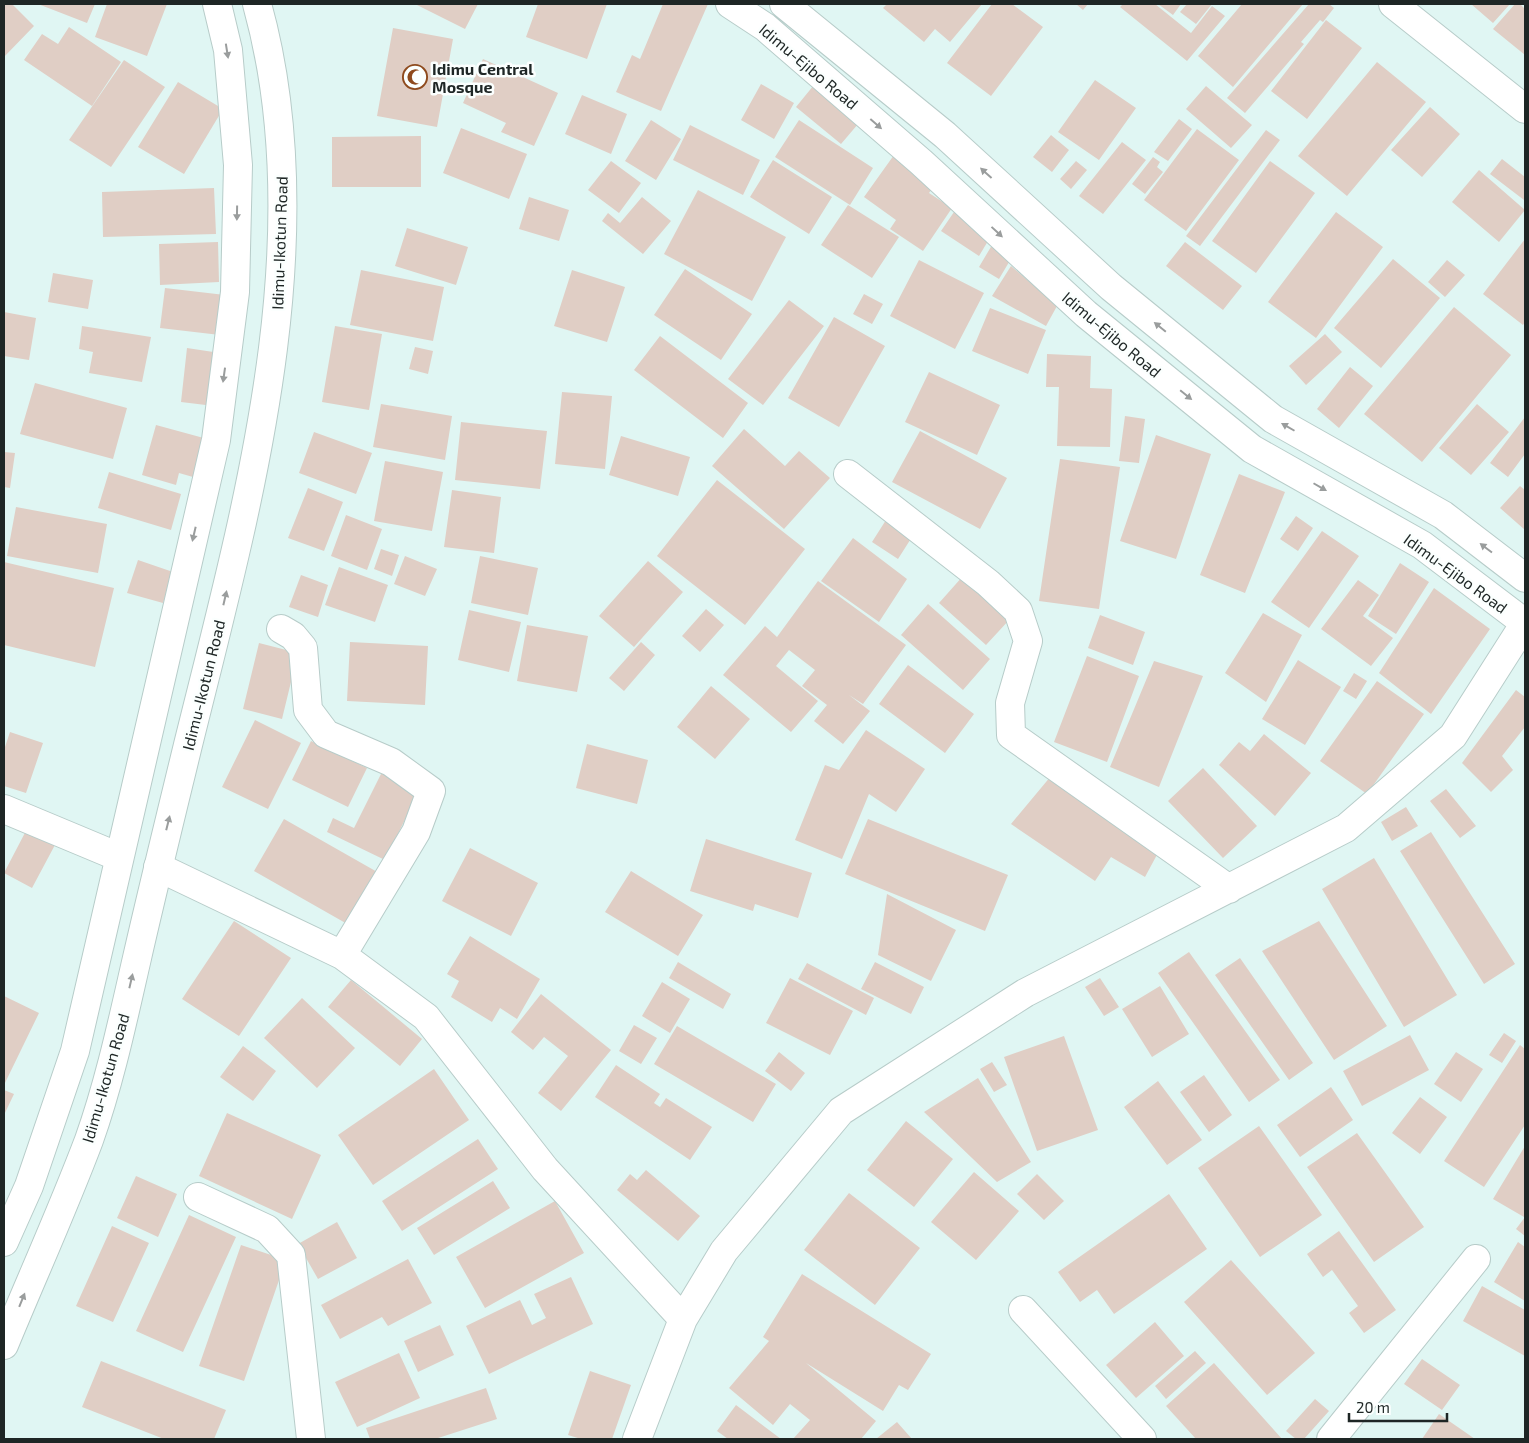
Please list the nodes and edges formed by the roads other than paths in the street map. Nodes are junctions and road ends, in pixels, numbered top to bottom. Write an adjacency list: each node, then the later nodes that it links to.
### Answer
1 (217, 4): 12 (main road, one-way to 12)
2 (257, 4): 13 (main road, Idimu-Ikotun Road, one-way to 2)
3 (730, 4): 9 (main road, Idimu-Ejibo Road, one-way to 9)
4 (784, 4): 8 (main road, Idimu-Ejibo Road, one-way to 4)
5 (1393, 4): 6 (main road)
6 (1525, 109)
7 (848, 474): 14 (main road)
8 (1525, 578)
9 (1525, 623): 14 (main road)
10 (281, 629): 15 (main road)
11 (4, 809): 12 (main road)
12 (119, 857): 17 (main road)
13 (158, 867): 15 (main road); 21 (main road, Idimu-Ikotun Road, one-way to 13)
14 (1228, 890): 20 (main road)
15 (342, 955): 20 (main road)
16 (198, 1196): 22 (main road)
17 (4, 1242)
18 (1476, 1259): 25 (main road)
19 (1023, 1310): 24 (main road)
20 (682, 1319): 23 (main road)
21 (4, 1345)
22 (310, 1439)
23 (637, 1439)
24 (1142, 1439)
25 (1331, 1439)

